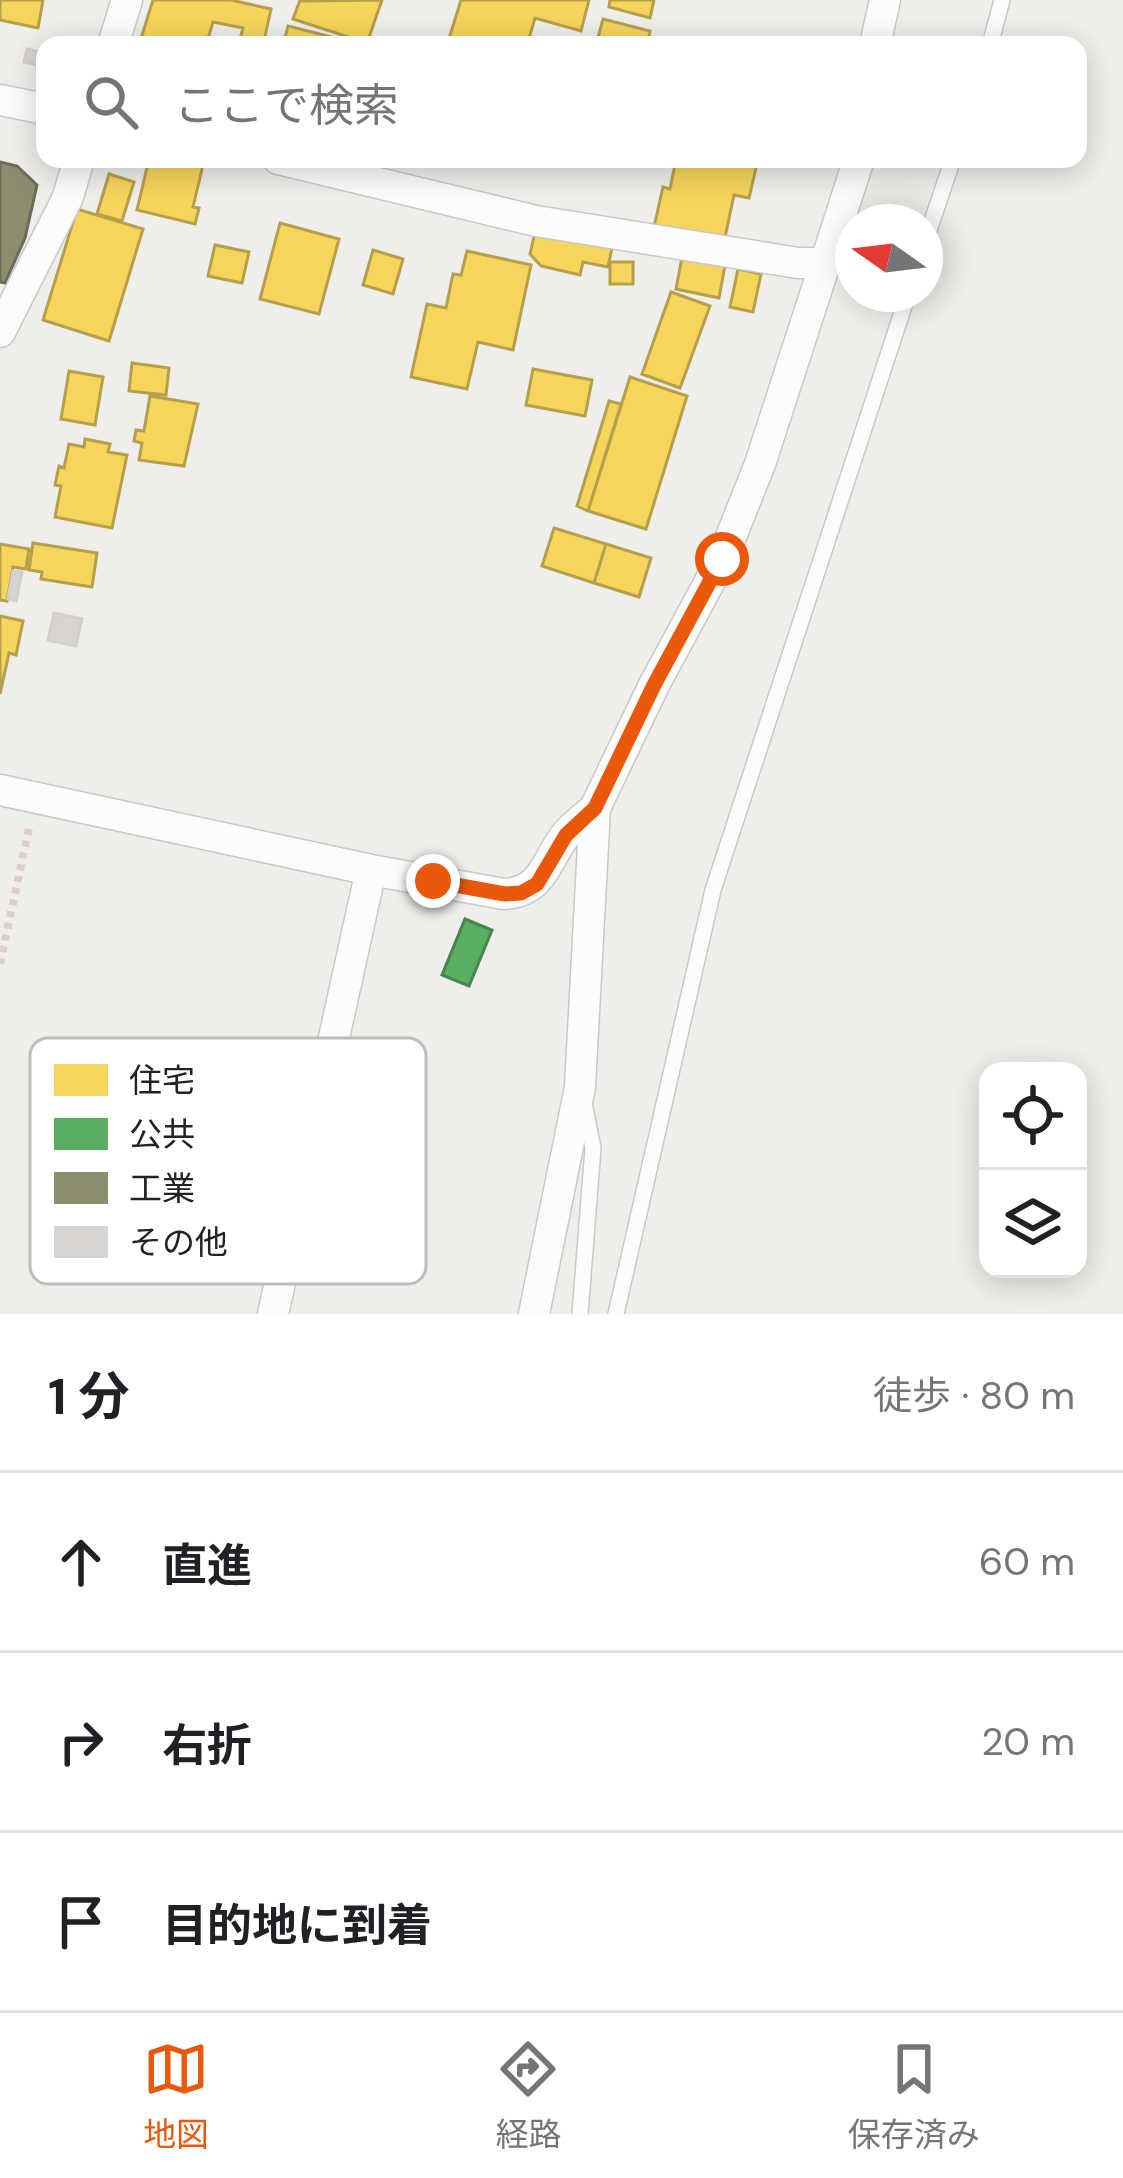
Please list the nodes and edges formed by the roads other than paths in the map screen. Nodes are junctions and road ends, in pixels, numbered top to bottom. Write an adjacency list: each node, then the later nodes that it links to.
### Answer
1 (127, 0): 4 (street)
2 (885, 0): 5 (street)
3 (1002, 0): 6 (lane)
4 (116, 36)
5 (877, 36)
6 (992, 36)
7 (0, 100): 8 (street)
8 (36, 107)
9 (76, 168): 16 (street)
10 (315, 168): 14 (street)
11 (856, 168): 14 (street)
12 (949, 168): 13 (lane)
13 (937, 204)
14 (824, 263): 18 (street)
15 (902, 312): 26 (lane)
16 (0, 332)
17 (0, 790): 19 (street)
18 (595, 808): 19 (street); 21 (street)
19 (370, 870): 20 (street)
20 (333, 1038)
21 (580, 1087): 24 (street); 25 (lane)
22 (280, 1284): 23 (street)
23 (273, 1314)
24 (534, 1314)
25 (580, 1314)
26 (616, 1314)

